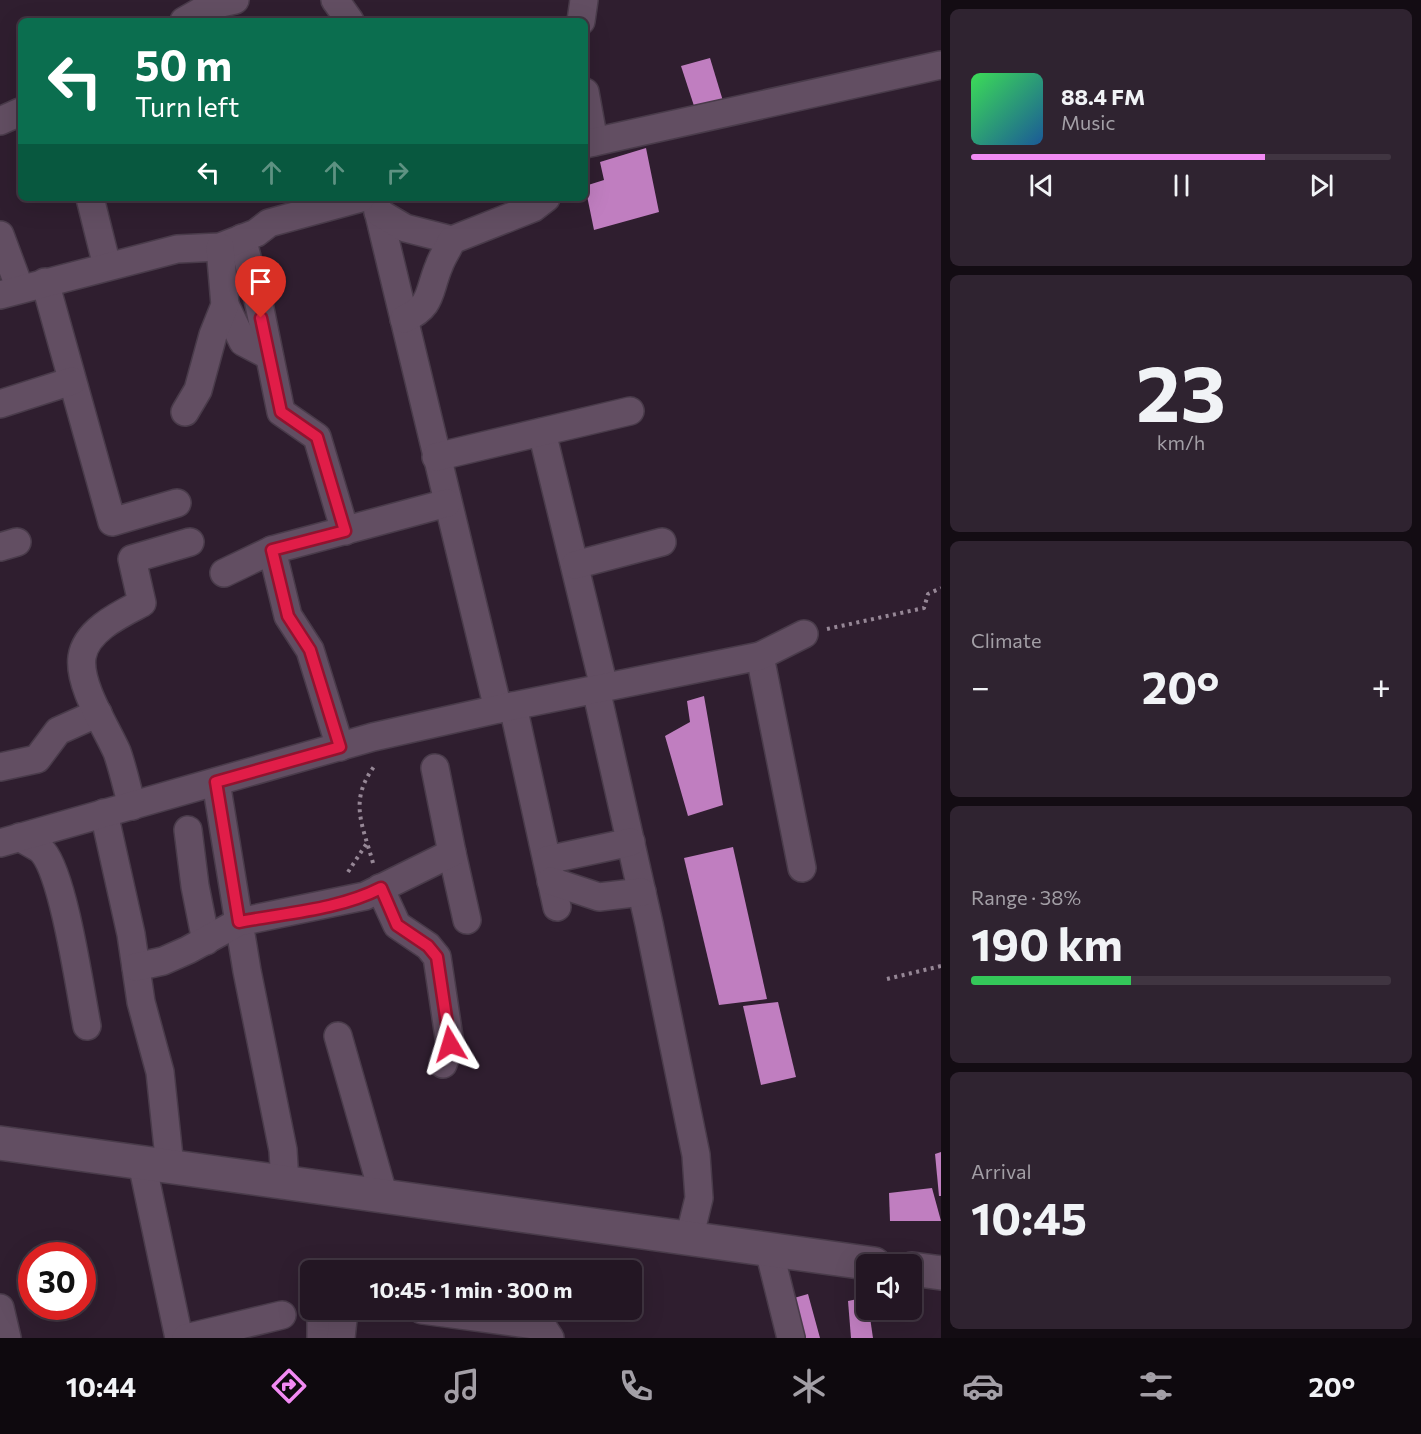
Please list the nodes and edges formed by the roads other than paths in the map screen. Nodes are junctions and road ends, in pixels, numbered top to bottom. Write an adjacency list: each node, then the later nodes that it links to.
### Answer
1 (335, 0): 5 (street)
2 (584, 0): 6 (street)
3 (229, 1): 4 (street)
4 (189, 18)
5 (348, 18)
6 (581, 18)
7 (941, 65): 9 (street)
8 (588, 123): 9 (street)
9 (590, 143)
10 (91, 201): 16 (street)
11 (542, 201): 14 (street)
12 (371, 203): 14 (street); 15 (street); 19 (street)
13 (0, 235): 17 (street)
14 (452, 240): 19 (street)
15 (231, 242): 16 (street); 18 (street); 20 (street)
16 (107, 266): 17 (street)
17 (21, 288): 21 (street)
18 (225, 305): 20 (street); 24 (street)
19 (404, 319): 26 (street)
20 (268, 355): 29 (street)
21 (72, 381): 22 (street); 27 (street)
22 (0, 404)
23 (630, 411): 25 (street)
24 (185, 412)
25 (542, 432): 26 (street); 33 (street)
26 (436, 457): 28 (street)
27 (177, 503)
28 (447, 503): 29 (street); 38 (street)
29 (345, 531): 32 (street)
30 (190, 542): 39 (street)
31 (662, 542): 33 (street)
32 (272, 550): 34 (street); 34 (street)
33 (575, 565): 37 (street)
34 (280, 586): 40 (street)
35 (804, 634): 36 (street)
36 (760, 656): 37 (street); 50 (street)
37 (600, 688): 38 (street); 48 (street)
38 (506, 707): 40 (street); 51 (street)
39 (98, 713): 41 (street); 44 (street)
40 (340, 747): 43 (street)
41 (0, 767)
42 (435, 768): 49 (street)
43 (216, 782): 44 (street); 55 (street)
44 (132, 806): 45 (street)
45 (104, 813): 47 (street); 57 (street)
46 (188, 830): 56 (street)
47 (10, 840): 58 (street)
48 (631, 842): 51 (street); 53 (street)
49 (453, 853): 52 (street); 54 (street)
50 (802, 868)
51 (552, 883): 53 (street)
52 (381, 888): 55 (street); 60 (street)
53 (642, 892): 65 (street)
54 (467, 920)
55 (239, 922): 56 (street); 63 (street)
56 (206, 940): 57 (street)
57 (136, 967): 62 (street)
58 (87, 1026)
59 (338, 1036): 64 (street)
60 (443, 1064)
61 (0, 1143): 62 (street)
62 (156, 1165): 63 (street); 76 (street)
63 (285, 1183): 64 (street)
64 (384, 1197): 65 (street)
65 (689, 1239): 66 (street)
66 (769, 1250): 67 (street); 81 (street)
67 (856, 1262)
68 (922, 1270): 69 (street)
69 (941, 1273)
70 (0, 1308): 75 (street)
71 (282, 1315): 77 (street)
72 (321, 1320): 78 (street)
73 (342, 1320): 79 (street)
74 (497, 1320): 80 (street)
75 (8, 1338)
76 (179, 1338)
77 (186, 1338)
78 (321, 1338)
79 (341, 1338)
80 (550, 1338)
81 (791, 1338)

